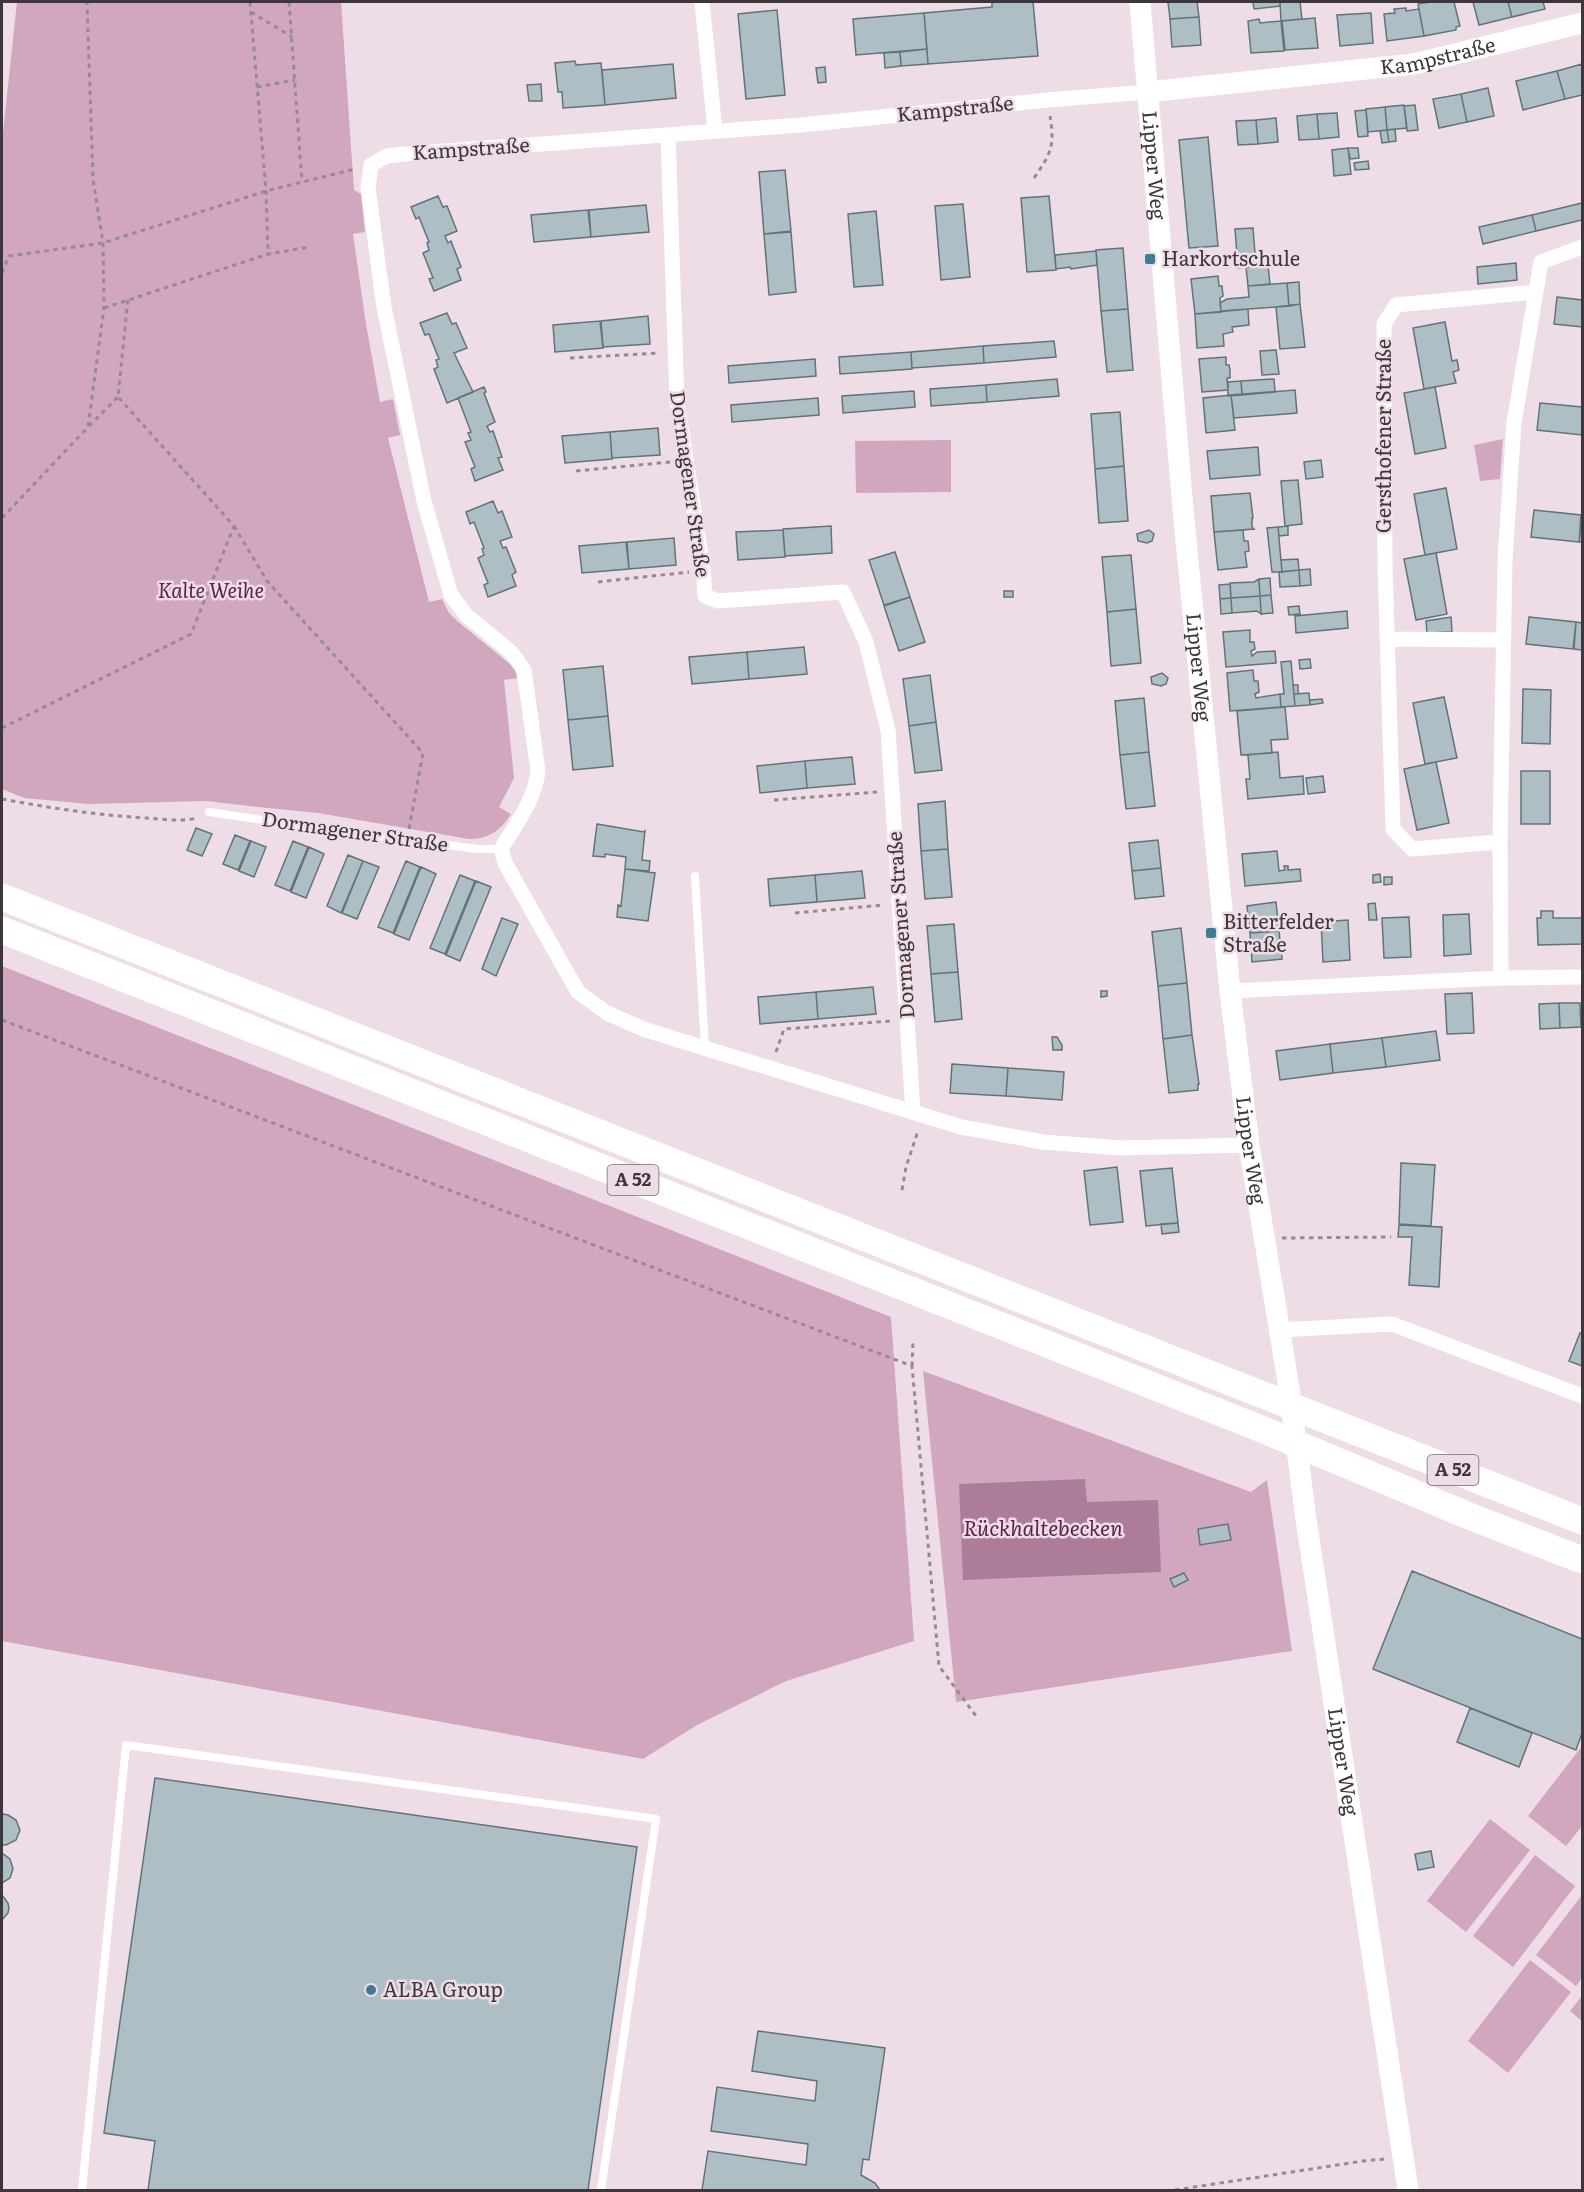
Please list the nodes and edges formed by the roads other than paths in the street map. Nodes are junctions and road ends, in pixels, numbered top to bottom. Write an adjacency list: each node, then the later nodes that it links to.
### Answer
1 (702, 2): 5 (street)
2 (1140, 2): 4 (street, Lipper Weg)
3 (1582, 23): 4 (street, Kampstraße)
4 (1148, 92): 5 (street, Kampstraße); 19 (street, Lipper Weg)
5 (715, 130): 6 (street, Kampstraße)
6 (668, 135): 13 (street, Kampstraße); 21 (street, Dormagener Straße)
7 (1582, 247): 8 (street)
8 (1536, 292): 9 (street, Gersthofener Straße); 10 (street)
9 (1388, 639): 10 (street); 12 (street, Gersthofener Straße)
10 (1504, 640): 12 (street)
11 (209, 812): 13 (lane, Dormagener Straße)
12 (1500, 842): 18 (street)
13 (501, 849): 20 (street)
14 (695, 876): 20 (lane)
15 (2, 897): 25 (highway, A 52)
16 (2, 930): 26 (highway, A 52)
17 (1582, 977): 18 (street)
18 (1502, 978): 19 (street)
19 (1230, 991): 22 (street, Lipper Weg)
20 (705, 1048): 21 (street)
21 (918, 1113): 22 (street)
22 (1249, 1145): 23 (street, Lipper Weg)
23 (1279, 1330): 24 (street); 29 (street, Lipper Weg)
24 (1582, 1396)
25 (1582, 1521)
26 (1582, 1560)
27 (82, 2190): 28 (lane)
28 (601, 2190)
29 (1408, 2190)

